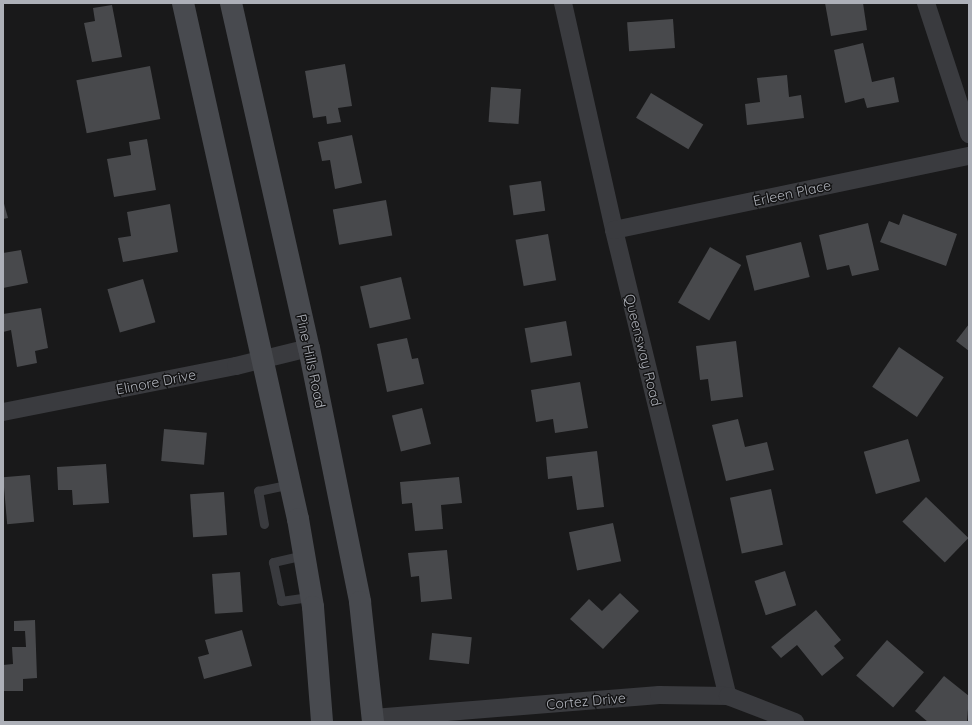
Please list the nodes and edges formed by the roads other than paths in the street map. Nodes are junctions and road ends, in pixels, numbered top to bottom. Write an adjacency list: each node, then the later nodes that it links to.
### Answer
1 (183, 3): 9 (main road)
2 (231, 3): 8 (main road, Pine Hills Road)
3 (563, 3): 7 (street, Queensway Road)
4 (926, 3): 5 (street)
5 (969, 134)
6 (969, 156): 7 (street, Erleen Place)
7 (614, 230): 15 (street, Queensway Road)
8 (309, 348): 9 (street, Elinore Drive); 16 (main road, Pine Hills Road)
9 (262, 359): 10 (street, Elinore Drive); 11 (main road)
10 (3, 412)
11 (290, 484): 12 (lane); 13 (main road)
12 (264, 524)
13 (304, 556): 14 (main road); 14 (lane)
14 (311, 597): 17 (main road)
15 (728, 696): 16 (street, Cortez Drive); 18 (street, Cortez Drive)
16 (373, 720)
17 (322, 722)
18 (796, 722)

